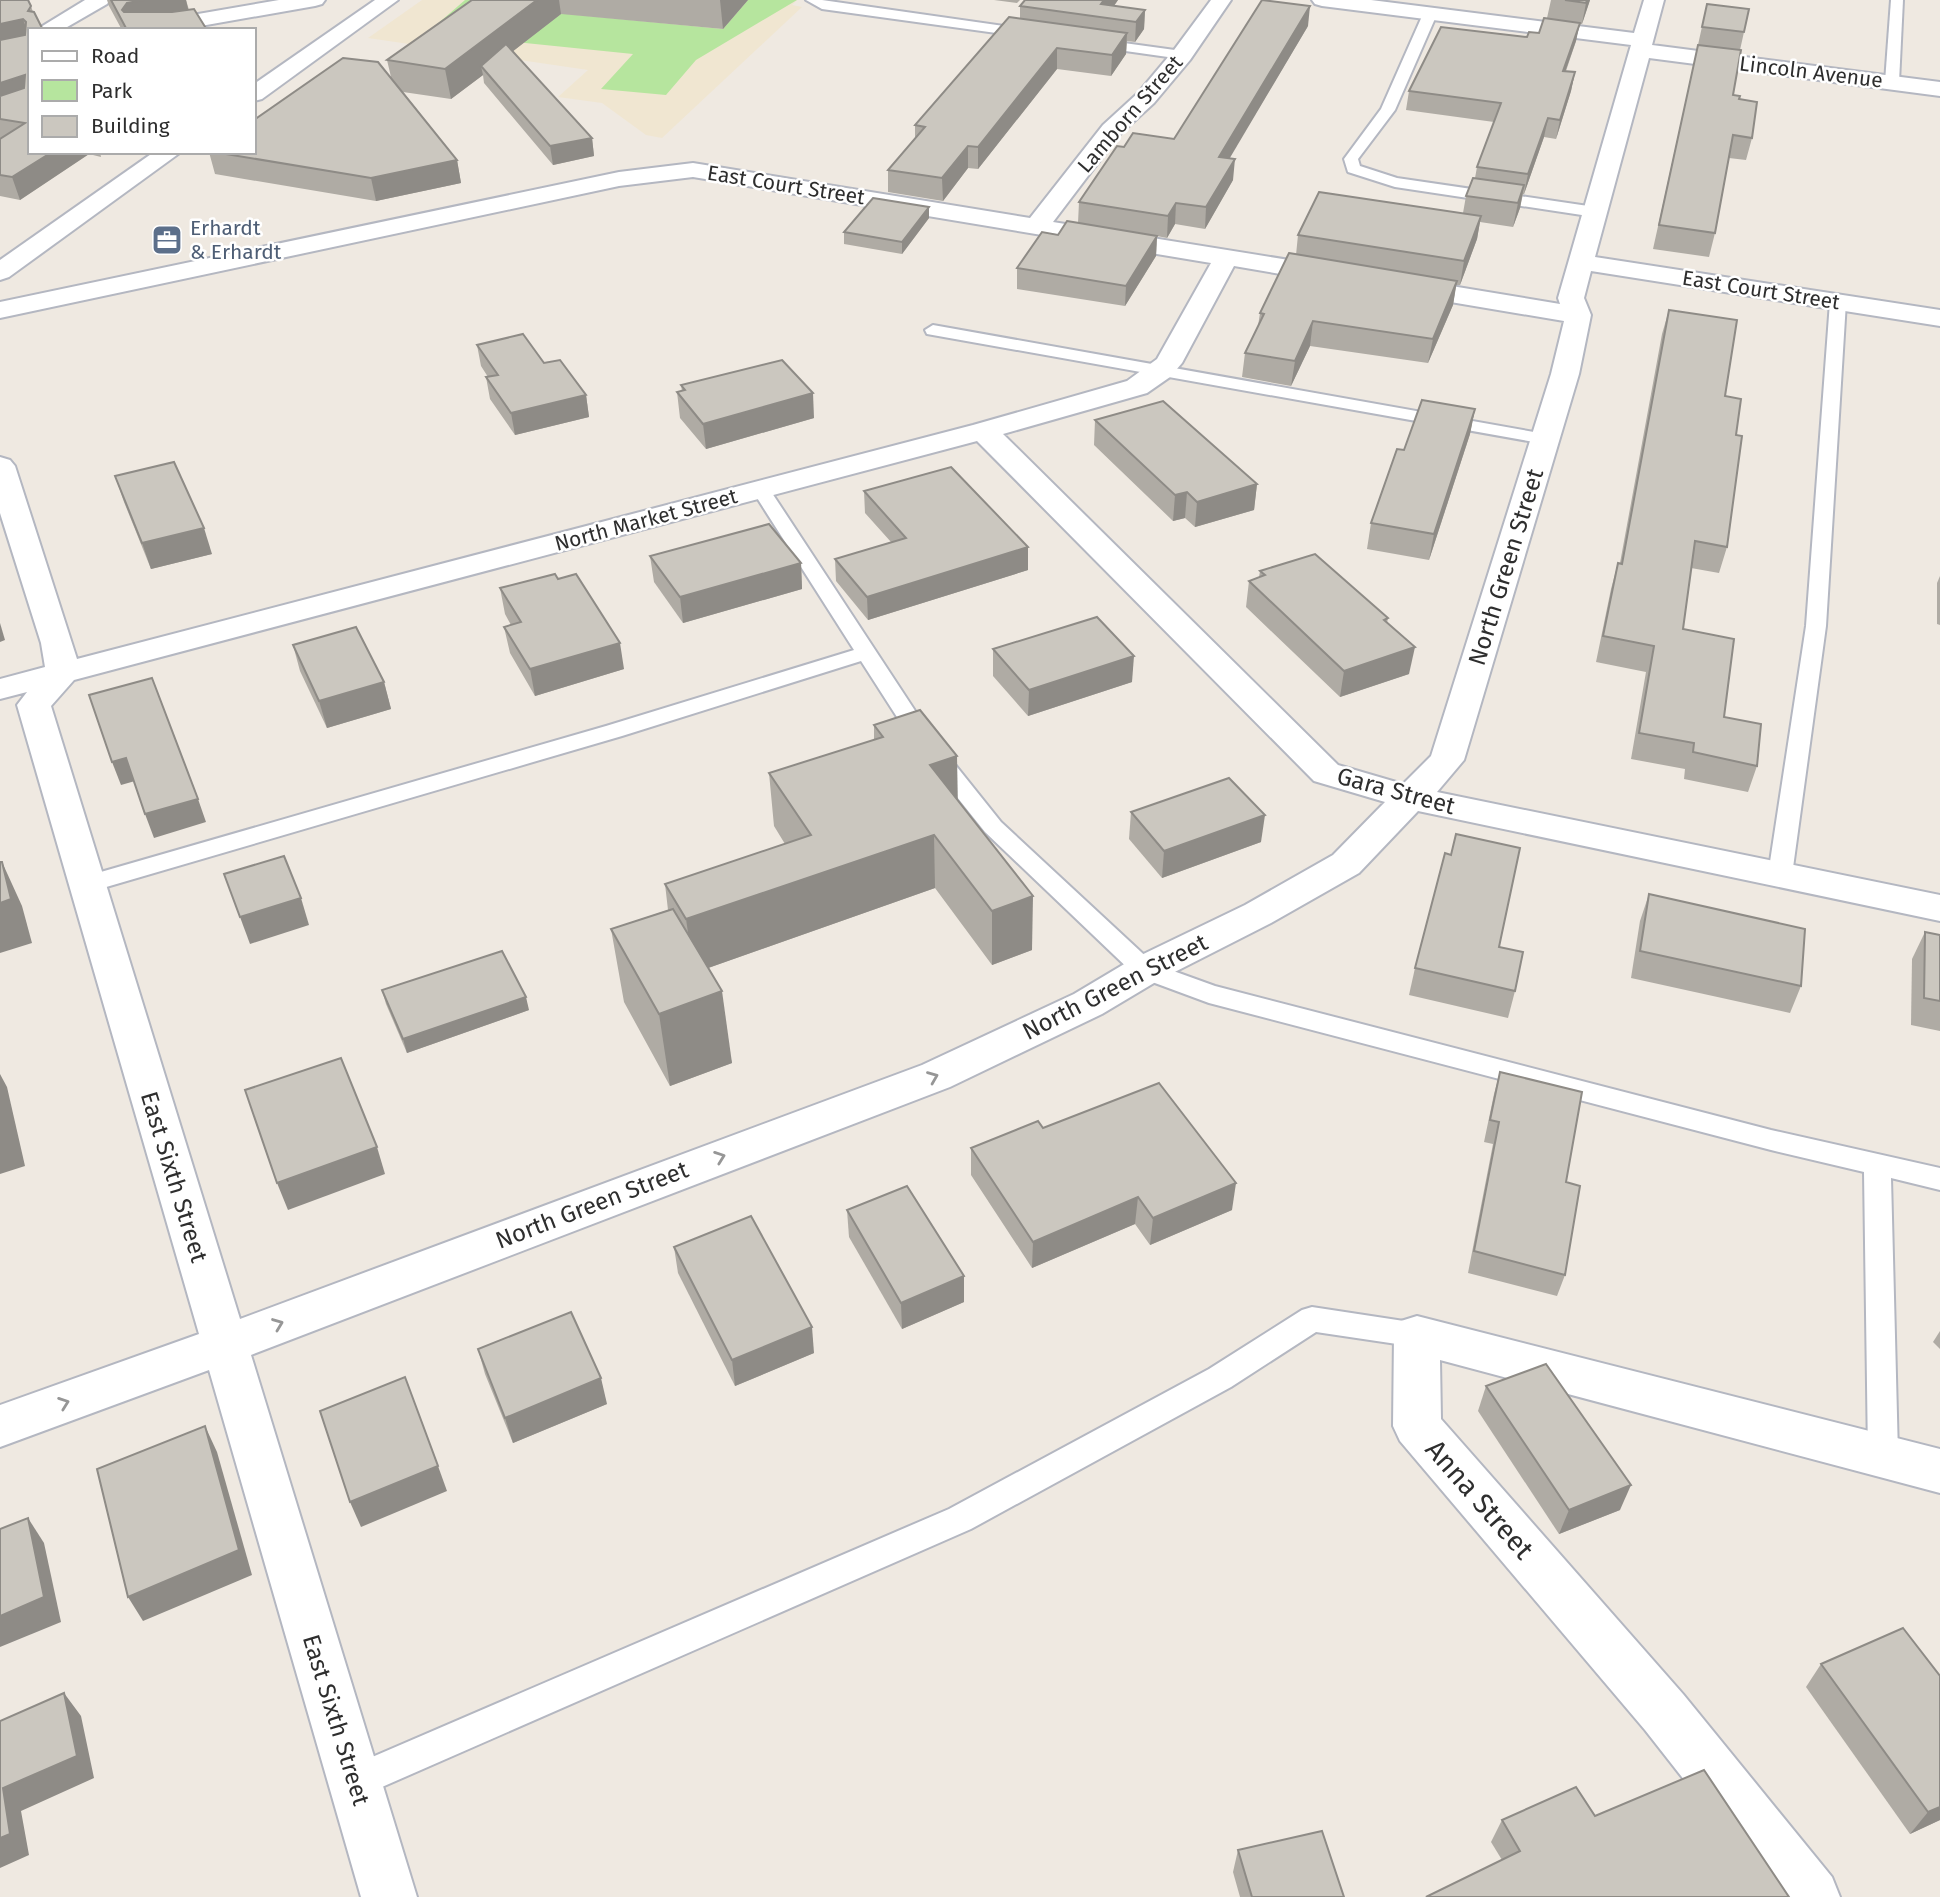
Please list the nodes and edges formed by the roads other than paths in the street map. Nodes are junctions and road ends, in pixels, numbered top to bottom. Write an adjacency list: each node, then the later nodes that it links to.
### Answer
1 (100, 0): 10 (street)
2 (315, 0): 11 (street)
3 (388, 0): 18 (street)
4 (811, 0): 12 (lane)
5 (1221, 0): 15 (street, Lamborn Street)
6 (1322, 0): 9 (street, Lincoln Avenue)
7 (1654, 0): 14 (street, North Green Street)
8 (1897, 0): 16 (lane)
9 (1430, 13): 14 (street, Lincoln Avenue); 20 (lane)
10 (50, 28)
11 (152, 28)
12 (1045, 36)
13 (1086, 42): 15 (lane)
14 (1641, 45): 16 (street, Lincoln Avenue); 20 (street, North Green Street)
15 (1182, 55): 21 (street, Lamborn Street)
16 (1892, 82): 17 (street, Lincoln Avenue)
17 (1940, 89)
18 (256, 93)
19 (167, 154): 24 (street)
20 (1595, 212): 23 (street, North Green Street)
21 (1037, 226): 22 (street, East Court Street); 28 (street, East Court Street)
22 (1226, 258): 25 (street, East Court Street); 32 (street, North Market Street)
23 (1581, 262): 27 (street, East Court Street); 29 (street, North Green Street)
24 (0, 272)
25 (1357, 279)
26 (1383, 283): 29 (street)
27 (1838, 302): 30 (street, East Court Street); 41 (lane)
28 (0, 310)
29 (1578, 315): 34 (street, North Green Street)
30 (1940, 318)
31 (933, 330): 32 (lane)
32 (1160, 371): 33 (street, North Market Street); 34 (lane)
33 (984, 432): 36 (street, North Market Street); 40 (street, Gara Street)
34 (1545, 439): 40 (street, North Green Street)
35 (0, 466): 38 (street)
36 (761, 490): 37 (lane); 38 (street, North Market Street)
37 (866, 653): 42 (lane); 44 (lane)
38 (63, 672): 39 (street, North Market Street); 42 (street, East Sixth Street)
39 (0, 689)
40 (1410, 798): 41 (street, Gara Street); 44 (street, North Green Street)
41 (1780, 874): 43 (street, Gara Street)
42 (88, 884): 48 (street, East Sixth Street)
43 (1940, 908)
44 (1145, 971): 45 (lane); 48 (street, North Green Street, one-way to 44)
45 (1877, 1164): 46 (lane); 50 (lane)
46 (1940, 1179)
47 (1417, 1335): 50 (street); 52 (lane); 54 (street, Anna Street)
48 (224, 1345): 49 (street, North Green Street, one-way to 48); 52 (street, East Sixth Street)
49 (0, 1426)
50 (1883, 1455): 51 (street)
51 (1940, 1471)
52 (354, 1782): 53 (street, East Sixth Street)
53 (389, 1897)
54 (1812, 1897)

